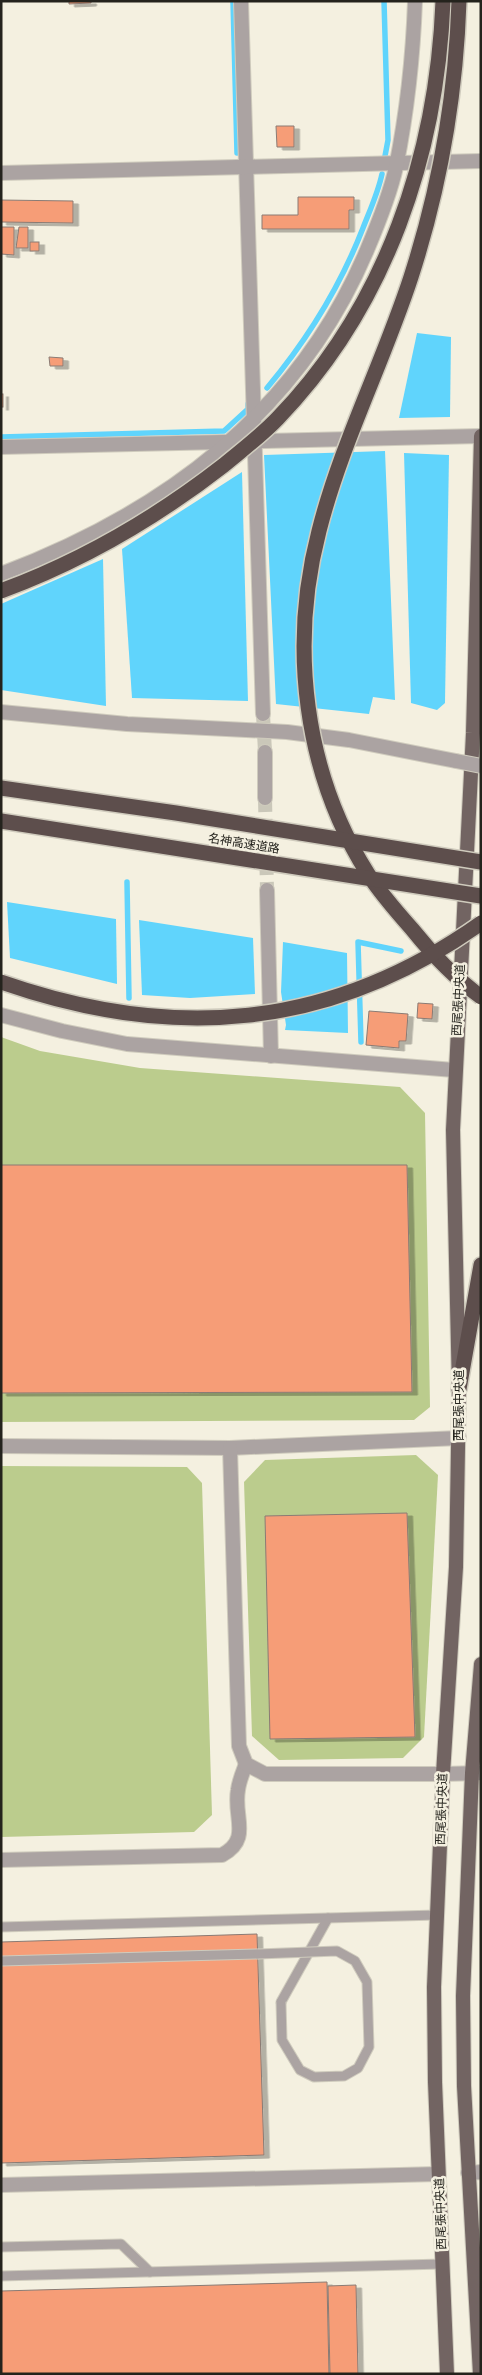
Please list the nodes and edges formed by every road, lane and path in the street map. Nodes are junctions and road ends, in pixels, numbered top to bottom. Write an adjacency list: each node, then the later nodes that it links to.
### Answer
1 (241, 1): 7 (street)
2 (415, 1): 6 (street)
3 (443, 1): 15 (highway, bridge)
4 (459, 1): 29 (highway, bridge)
5 (481, 161): 6 (street)
6 (396, 164): 7 (street); 9 (street)
7 (245, 167): 8 (street); 9 (street)
8 (1, 173)
9 (255, 417): 11 (street); 12 (street)
10 (481, 436): 12 (street); 32 (main road, 西尾張中央道)
11 (231, 441): 12 (street); 13 (street); 14 (street)
12 (255, 443): 16 (street); 18 (street)
13 (1, 447)
14 (1, 574)
15 (1, 591)
16 (1, 598)
17 (1, 712): 20 (street, bridge)
18 (263, 714)
19 (265, 752): 22 (street)
20 (481, 766)
21 (1, 788): 24 (highway, 名神高速道路, bridge)
22 (265, 798)
23 (1, 821): 26 (highway, 名神高速道路, bridge)
24 (481, 862)
25 (267, 890): 31 (street)
26 (481, 896)
27 (481, 923): 28 (highway, bridge)
28 (1, 982)
29 (481, 997)
30 (1, 1015): 31 (street)
31 (271, 1056): 32 (street)
32 (454, 1070): 34 (main road, 西尾張中央道)
33 (481, 1265): 34 (highway)
34 (459, 1390): 35 (main road, 西尾張中央道)
35 (459, 1438): 37 (street); 41 (main road, 西尾張中央道)
36 (1, 1446): 37 (street)
37 (230, 1448): 39 (street)
38 (481, 1664): 40 (main road)
39 (246, 1764): 41 (street); 42 (street)
40 (476, 1773): 41 (street); 47 (main road)
41 (443, 1774): 43 (main road, 西尾張中央道)
42 (1, 1860)
43 (437, 1915): 44 (lane); 48 (main road, 西尾張中央道)
44 (328, 1918): 45 (lane); 46 (lane, bridge)
45 (1, 1927)
46 (1, 1961)
47 (474, 2172): 55 (main road)
48 (438, 2174): 49 (street); 51 (main road, 西尾張中央道)
49 (1, 2186)
50 (1, 2247): 52 (lane)
51 (442, 2264): 52 (lane); 54 (main road, 西尾張中央道)
52 (150, 2272): 53 (lane)
53 (1, 2276)
54 (447, 2374)
55 (480, 2374)

